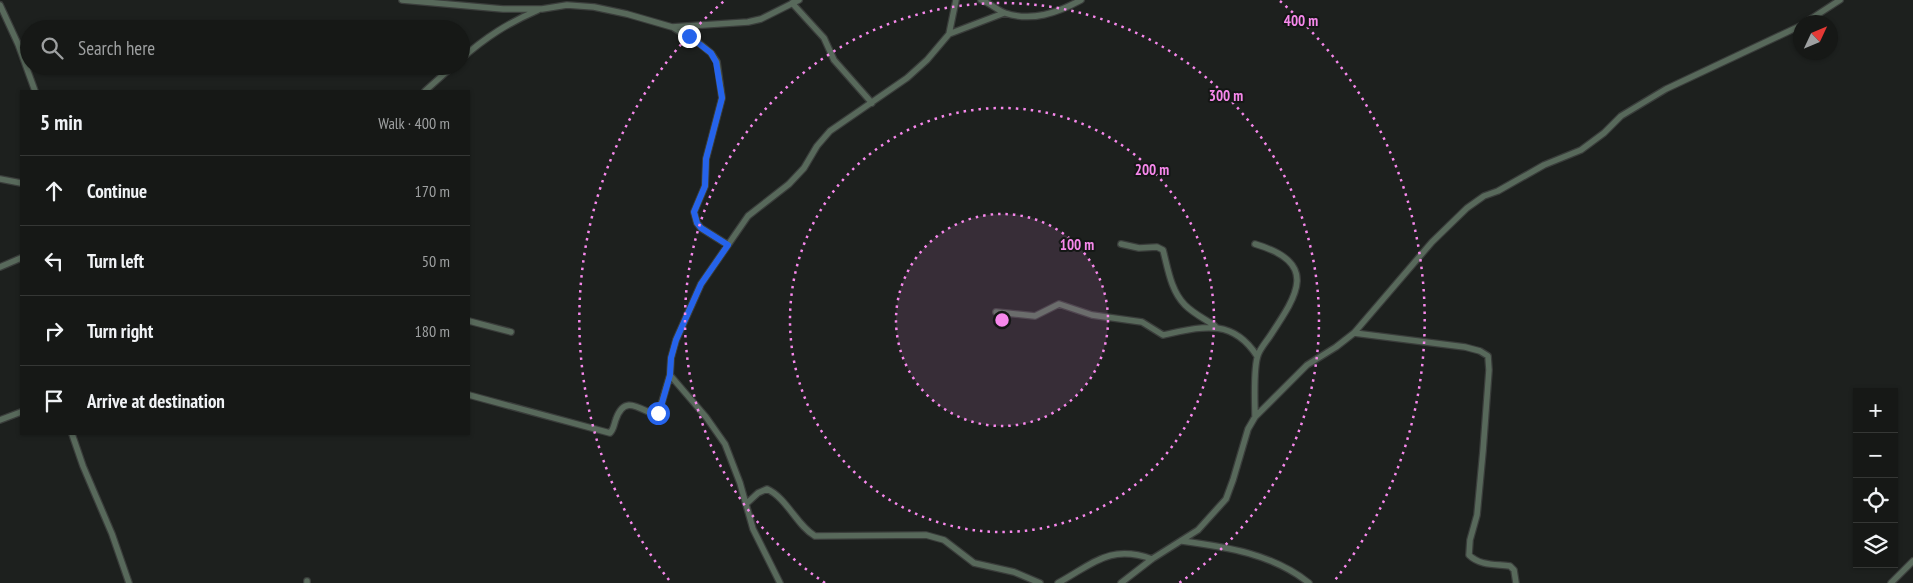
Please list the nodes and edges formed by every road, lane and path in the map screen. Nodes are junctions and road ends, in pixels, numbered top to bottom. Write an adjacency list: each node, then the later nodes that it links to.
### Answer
1 (402, 0): 9 (street)
2 (799, 0): 7 (street)
3 (956, 0): 14 (street)
4 (981, 0): 10 (street)
5 (1081, 0): 10 (street)
6 (1840, 0): 11 (street)
7 (792, 3): 12 (street); 21 (street)
8 (0, 5): 15 (street)
9 (542, 9): 12 (street); 16 (street)
10 (1004, 13): 14 (street)
11 (1817, 15)
12 (672, 27): 26 (street)
13 (1793, 29): 33 (street)
14 (950, 34): 21 (street)
15 (20, 51)
16 (470, 52)
17 (29, 75): 19 (street)
18 (443, 75): 20 (street)
19 (35, 90)
20 (426, 90)
21 (872, 103): 26 (street)
22 (0, 179): 23 (street)
23 (20, 183)
24 (1121, 244): 31 (street)
25 (1255, 244): 34 (street)
26 (728, 245): 35 (street)
27 (20, 258): 28 (street)
28 (0, 267)
29 (996, 312): 31 (street)
30 (470, 321): 32 (street)
31 (1214, 326): 34 (street)
32 (511, 332)
33 (1354, 333): 38 (street); 51 (street)
34 (1257, 356): 38 (street)
35 (670, 375): 36 (street); 41 (street)
36 (470, 394)
37 (20, 412): 39 (street)
38 (1255, 417): 42 (street)
39 (0, 420)
40 (72, 435): 45 (street)
41 (746, 504): 46 (street); 47 (street)
42 (1182, 541): 43 (street); 50 (street)
43 (1152, 559): 48 (street); 49 (street)
44 (1913, 561): 52 (street)
45 (129, 583)
46 (780, 583)
47 (1040, 583)
48 (1058, 583)
49 (1121, 583)
50 (1309, 583)
51 (1516, 583)
52 (1891, 583)

